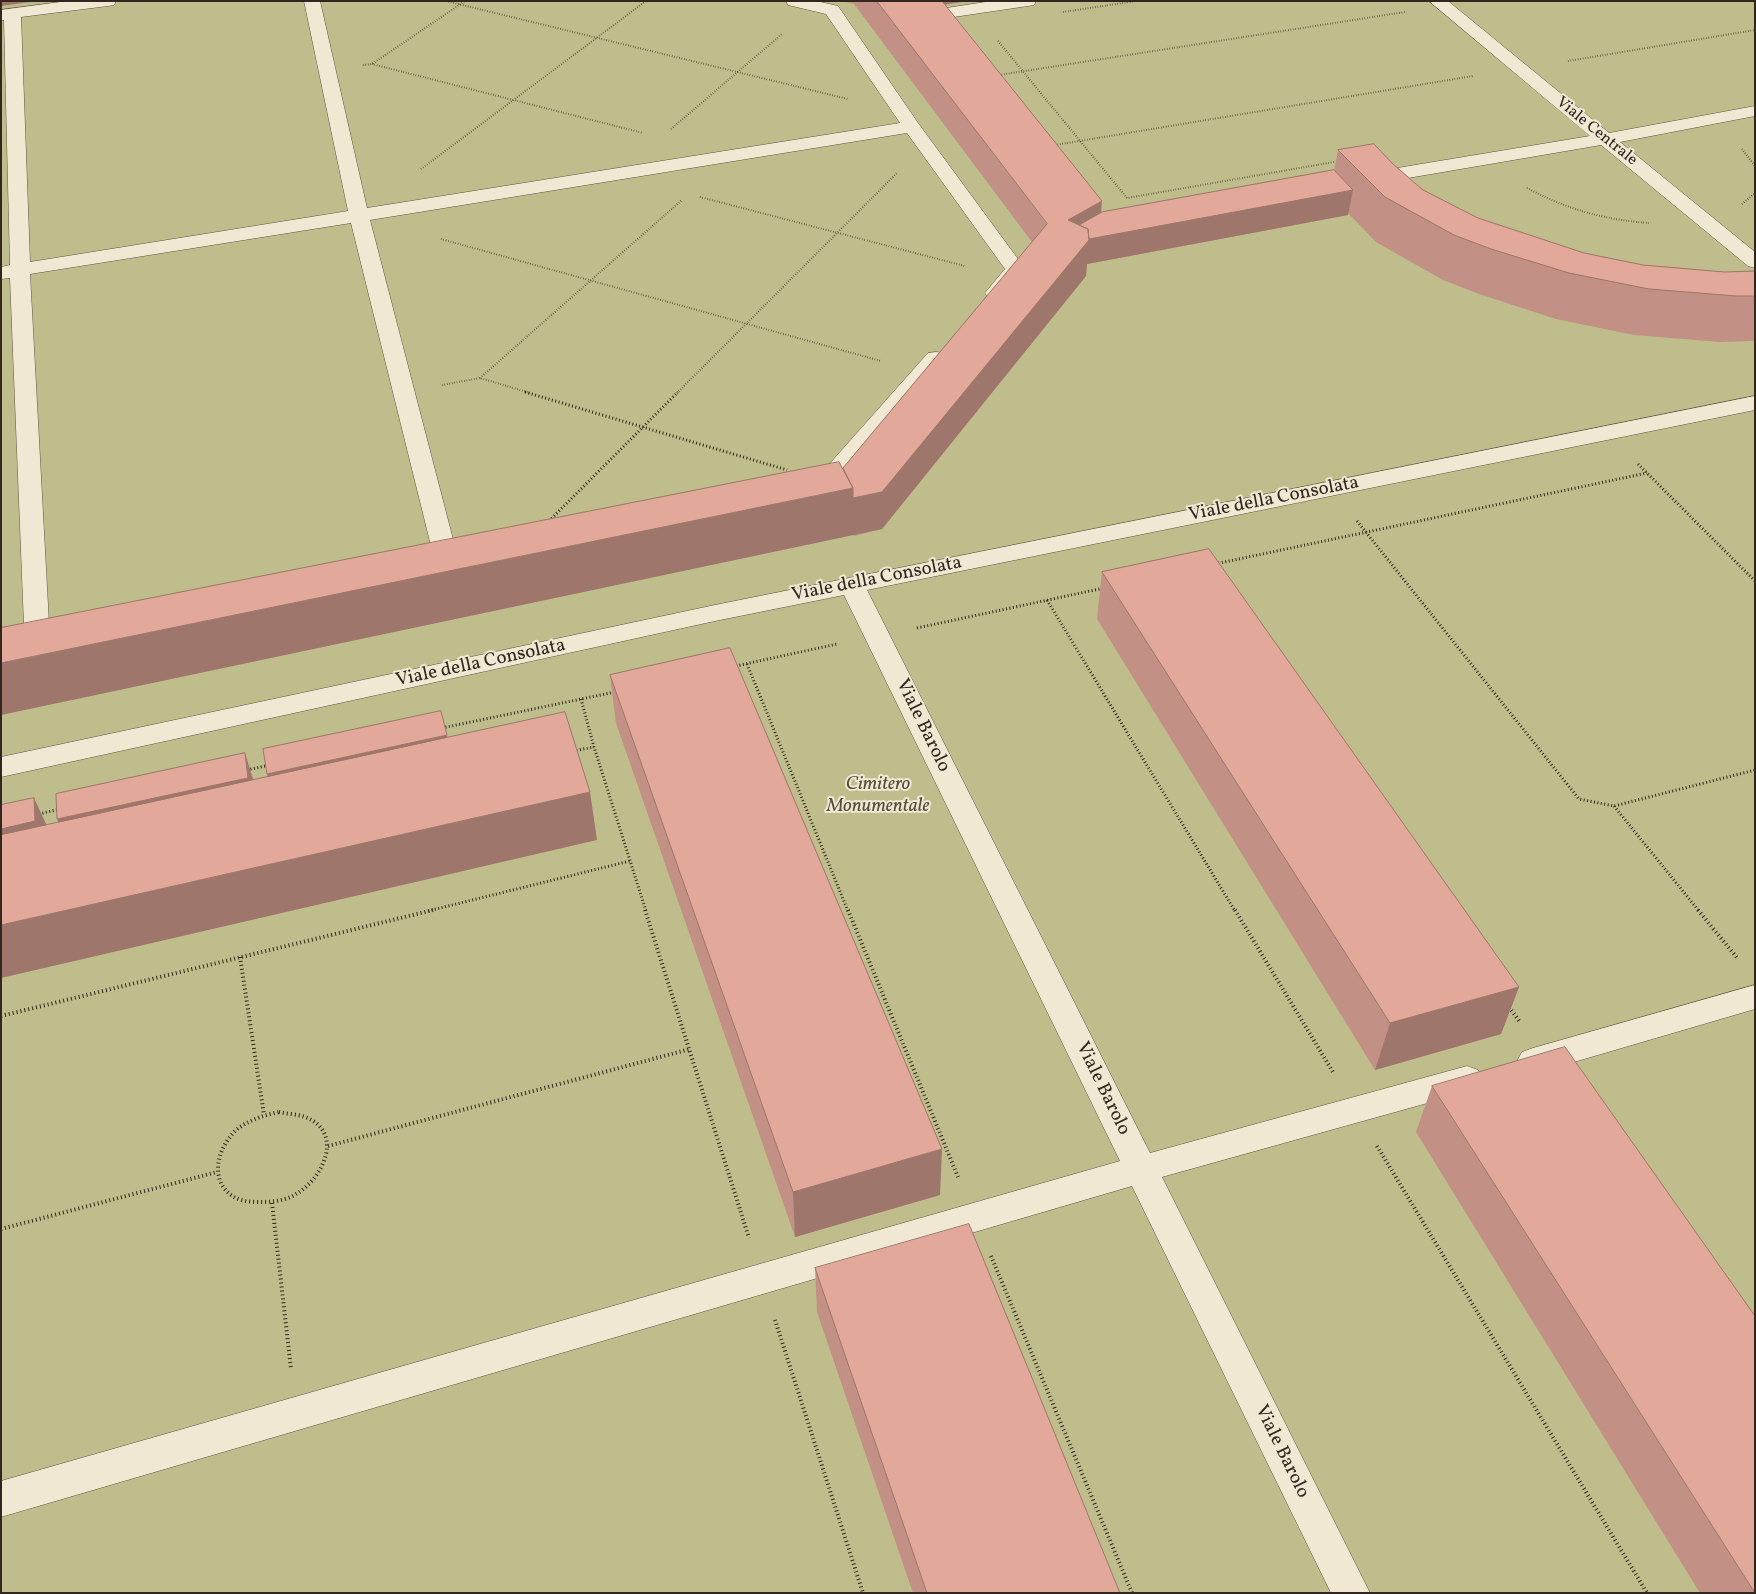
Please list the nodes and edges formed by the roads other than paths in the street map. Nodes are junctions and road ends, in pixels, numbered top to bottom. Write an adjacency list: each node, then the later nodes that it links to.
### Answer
1 (108, 1): 6 (street)
2 (312, 1): 12 (street)
3 (794, 1): 9 (street)
4 (1028, 1): 7 (street)
5 (1440, 4): 10 (street, Viale Centrale)
6 (7, 14): 14 (street)
7 (952, 30)
8 (1755, 111): 10 (street)
9 (913, 128): 12 (street); 15 (street)
10 (1604, 139): 11 (street); 13 (street, Viale Centrale)
11 (1389, 196)
12 (359, 216): 14 (street); 19 (street)
13 (1755, 262)
14 (11, 272): 21 (street)
15 (983, 306)
16 (950, 343): 18 (street)
17 (1755, 404): 20 (street, Viale della Consolata)
18 (801, 500)
19 (448, 570)
20 (852, 585): 22 (street, Viale della Consolata); 24 (street, Viale Barolo)
21 (68, 644)
22 (1, 767)
23 (1755, 997): 24 (street)
24 (1142, 1169): 25 (street); 26 (street, Viale Barolo)
25 (1, 1499)
26 (1351, 1593)

